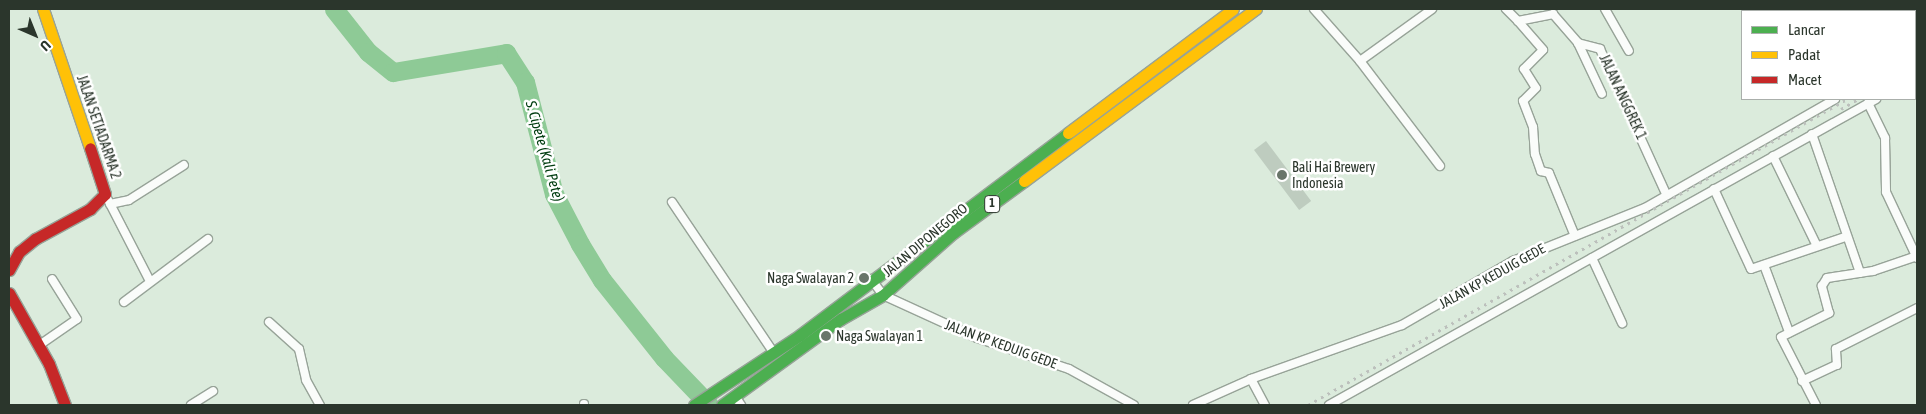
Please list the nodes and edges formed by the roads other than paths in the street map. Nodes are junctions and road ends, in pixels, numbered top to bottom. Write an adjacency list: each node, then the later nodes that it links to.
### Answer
1 (43, 9): 22 (main road, JALAN SETIADARMA 2)
2 (1233, 9): 34 (main road, JALAN DIPONEGORO / 1)
3 (1256, 9): 37 (main road, JALAN DIPONEGORO / 1)
4 (1314, 9): 11 (street)
5 (1432, 9): 11 (street)
6 (1506, 9): 8 (street)
7 (1605, 9): 10 (street)
8 (1518, 21): 9 (street, JALAN ANGGREK 1); 24 (street)
9 (1578, 43): 12 (street); 21 (street, JALAN ANGGREK 1)
10 (1629, 51)
11 (1360, 60): 19 (street)
12 (1602, 94)
13 (1833, 100): 21 (street, JALAN KP KEDUIG GEDE)
14 (1874, 100): 15 (street)
15 (1868, 103): 16 (street); 28 (street)
16 (1812, 134): 17 (street); 25 (street)
17 (1773, 156): 20 (street); 27 (street)
18 (184, 165): 22 (street)
19 (1440, 166)
20 (1714, 189): 29 (street); 31 (street)
21 (1666, 194): 24 (street, JALAN KP KEDUIG GEDE)
22 (108, 199): 30 (main road, JALAN SETIADARMA 2); 35 (street)
23 (672, 202): 44 (street)
24 (1575, 236): 46 (street, JALAN KP KEDUIG GEDE)
25 (1845, 237): 27 (street); 32 (street)
26 (208, 240): 35 (street)
27 (1816, 244): 31 (street)
28 (1917, 257): 32 (street)
29 (1592, 258): 41 (street); 57 (street)
30 (10, 263)
31 (1764, 265): 42 (street)
32 (1860, 273): 42 (street)
33 (52, 279): 43 (street)
34 (871, 279): 37 (street, JALAN KP KEDUIG GEDE); 44 (main road, JALAN DIPONEGORO / 1)
35 (150, 280): 38 (street)
36 (9, 292): 43 (main road)
37 (883, 295): 45 (main road, JALAN DIPONEGORO / 1); 54 (street, JALAN KP KEDUIG GEDE)
38 (124, 302)
39 (1917, 308): 47 (street)
40 (269, 322): 52 (street)
41 (1622, 323)
42 (1789, 332): 47 (street)
43 (38, 346): 50 (main road)
44 (773, 352): 45 (main road); 53 (main road, JALAN DIPONEGORO / 1)
45 (782, 363): 49 (main road, JALAN DIPONEGORO / 1)
46 (1250, 379): 55 (street, JALAN KP KEDUIG GEDE); 56 (street)
47 (1802, 382): 58 (street)
48 (213, 391): 51 (street)
49 (732, 402)
50 (65, 405)
51 (191, 405)
52 (320, 405)
53 (694, 405)
54 (1134, 405)
55 (1193, 405)
56 (1265, 405)
57 (1329, 405)
58 (1816, 405)

